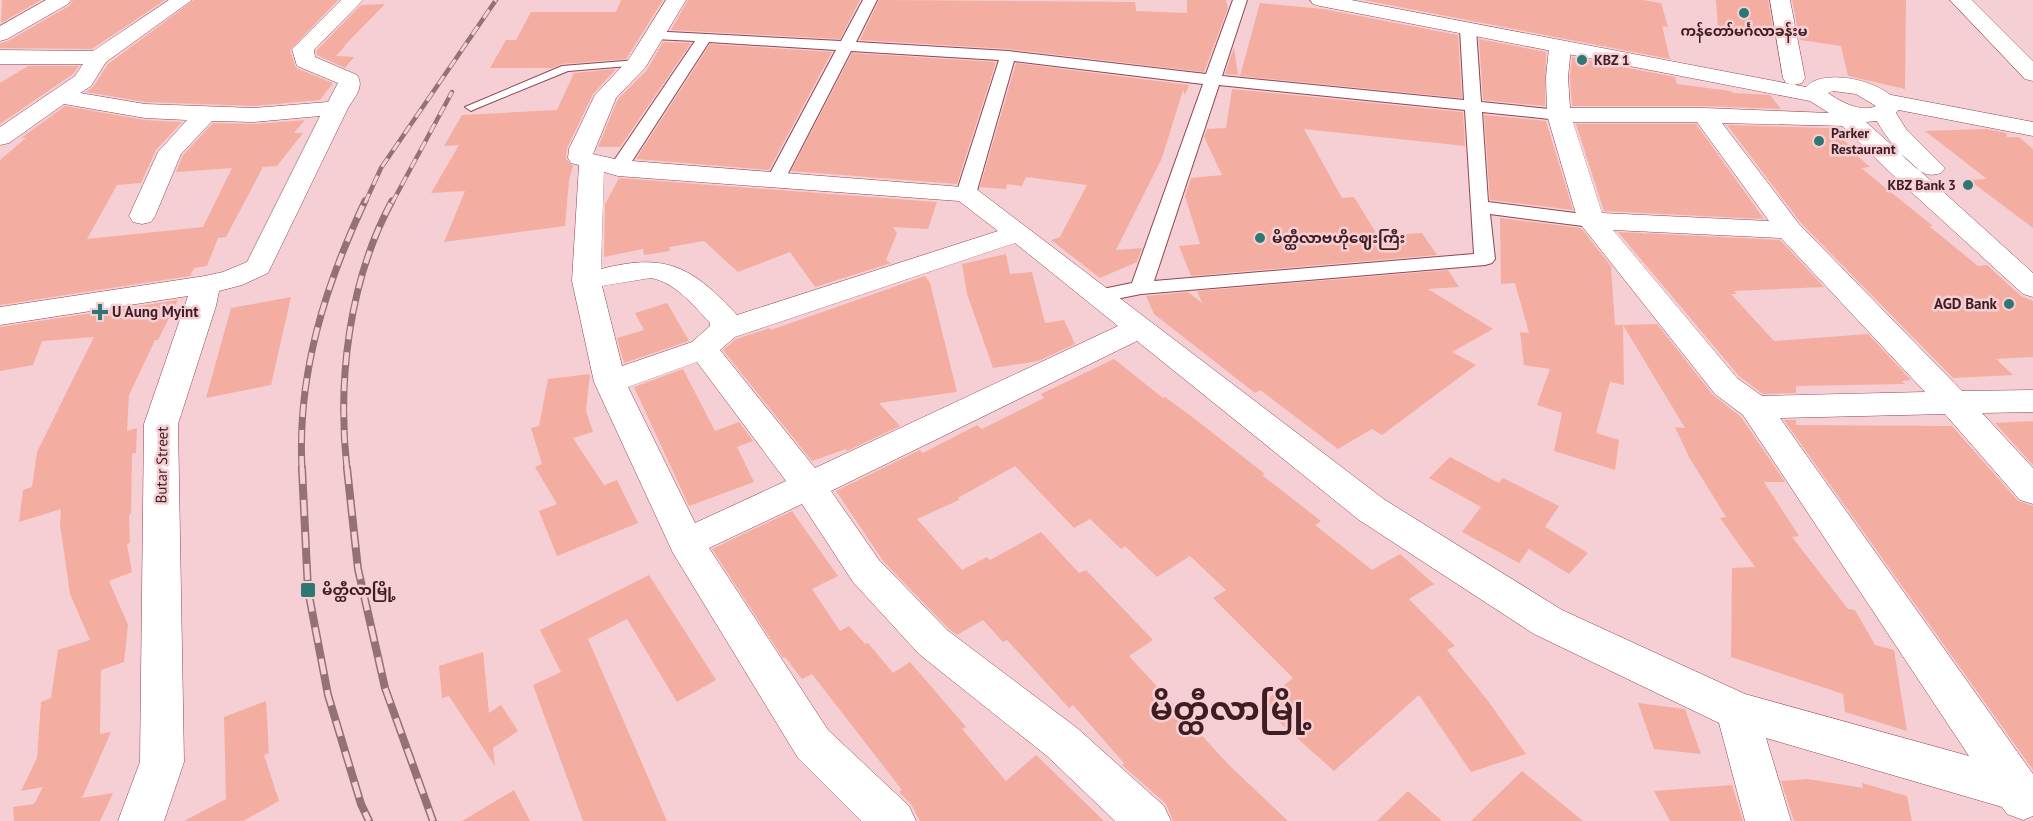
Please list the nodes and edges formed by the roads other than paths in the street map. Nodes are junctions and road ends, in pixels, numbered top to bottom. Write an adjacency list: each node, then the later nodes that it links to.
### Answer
1 (61, 0): 13 (main road)
2 (182, 0): 19 (main road)
3 (353, 0): 29 (main road)
4 (676, 0): 12 (main road)
5 (870, 0): 15 (street)
6 (1240, 0): 23 (street)
7 (1320, 0): 11 (main road)
8 (1365, 0): 22 (main road)
9 (1780, 0): 22 (main road)
10 (1960, 0): 21 (main road)
11 (1468, 29): 16 (main road); 27 (street)
12 (654, 34): 14 (street); 20 (main road)
13 (0, 35)
14 (705, 37): 15 (street); 35 (street)
15 (847, 45): 17 (street); 36 (street)
16 (1560, 48): 25 (main road); 31 (main road)
17 (1008, 56): 23 (street); 37 (street)
18 (0, 57): 19 (main road)
19 (98, 58): 24 (main road)
20 (637, 63): 26 (lane); 35 (main road)
21 (2033, 74)
22 (1794, 78): 25 (main road)
23 (1214, 80): 27 (street); 46 (street)
24 (61, 98): 30 (main road); 34 (main road)
25 (1833, 102): 28 (main road); 32 (main road); 47 (main road)
26 (471, 107)
27 (1474, 107): 31 (street); 38 (street)
28 (1885, 107): 33 (main road); 43 (main road)
29 (336, 108): 30 (main road); 45 (main road)
30 (207, 112): 39 (main road)
31 (1559, 115): 32 (main road); 40 (main road)
32 (1704, 115): 41 (main road)
33 (2033, 129)
34 (0, 138)
35 (605, 166): 36 (main road); 44 (main road)
36 (776, 179): 37 (main road)
37 (966, 194): 42 (main road)
38 (1479, 207): 40 (street); 46 (street)
39 (141, 216)
40 (1590, 221): 41 (main road); 55 (main road)
41 (1789, 230): 54 (main road)
42 (1019, 233): 48 (main road); 51 (main road)
43 (2033, 260)
44 (586, 281): 51 (main road); 52 (main road)
45 (205, 285): 49 (main road); 61 (main road, Butar Street)
46 (1141, 288): 48 (street)
47 (2033, 288)
48 (1101, 296): 50 (main road)
49 (0, 316)
50 (1140, 328): 56 (main road); 59 (main road)
51 (713, 340): 52 (main road); 56 (main road)
52 (610, 382): 58 (main road)
53 (2033, 401): 54 (main road)
54 (1954, 403): 55 (main road); 57 (main road)
55 (1755, 407): 60 (main road)
56 (808, 485): 58 (main road); 63 (main road)
57 (2033, 491)
58 (686, 543): 62 (main road)
59 (1737, 711): 60 (main road); 64 (main road)
60 (2028, 800)
61 (141, 821)
62 (893, 821)
63 (1148, 821)
64 (1768, 821)

